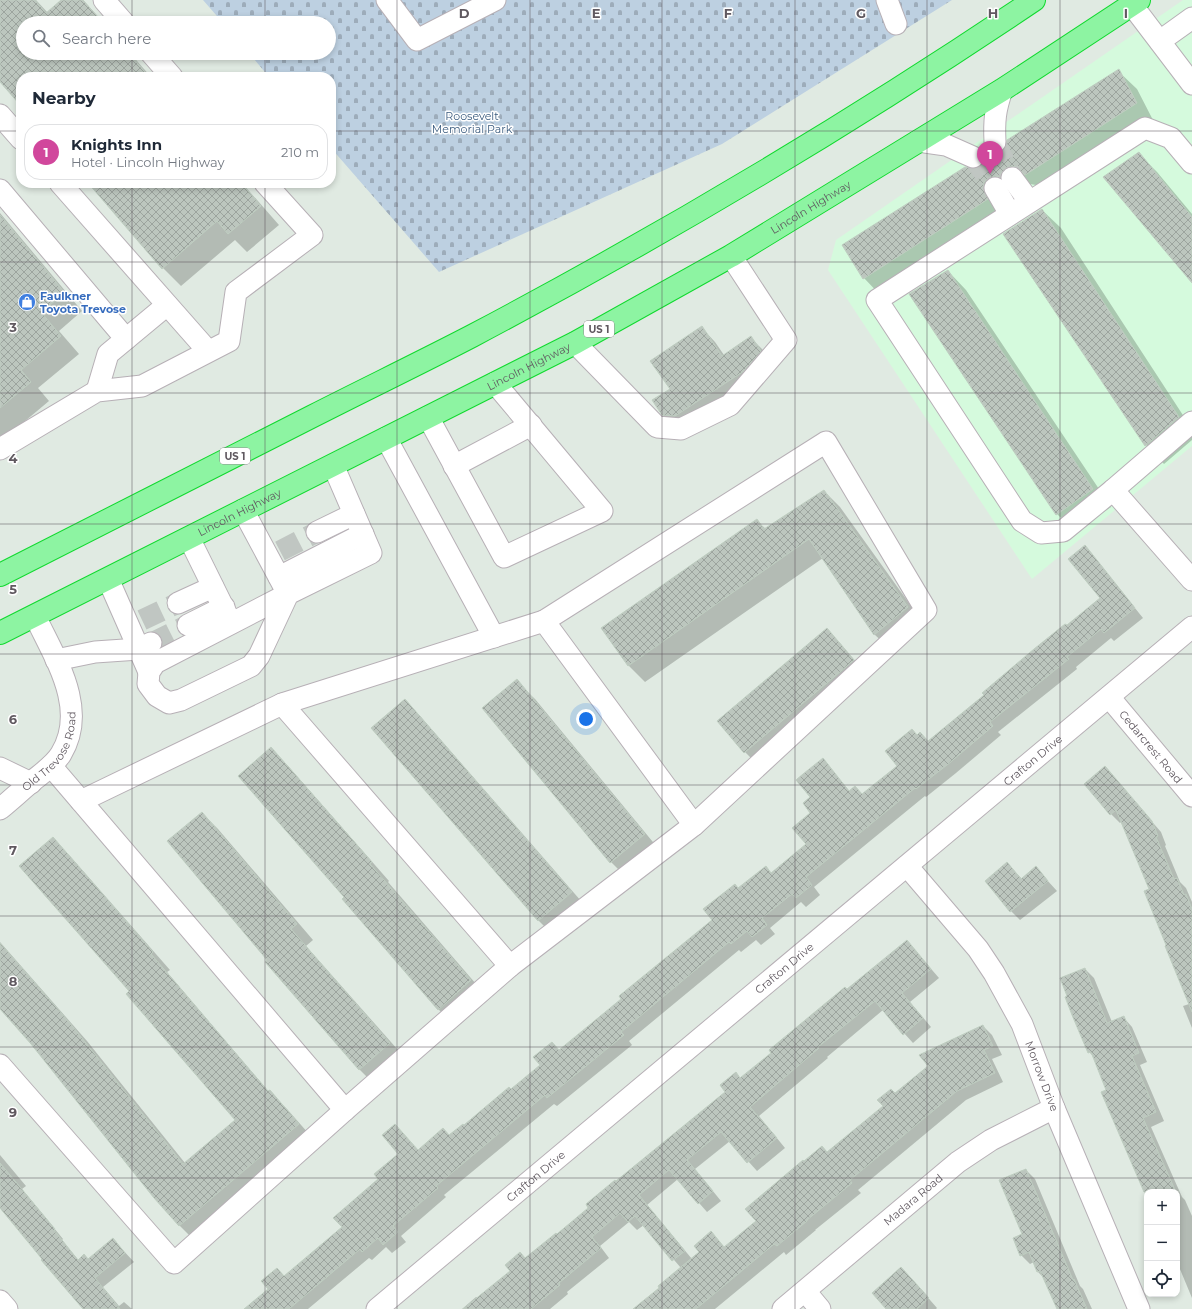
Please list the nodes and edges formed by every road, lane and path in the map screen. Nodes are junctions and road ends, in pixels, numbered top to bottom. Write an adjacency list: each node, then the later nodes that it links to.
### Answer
1 (104, 0): 7 (street)
2 (387, 0): 3 (street)
3 (495, 0)
4 (887, 0): 9 (street)
5 (1034, 0): 47 (highway, US 1)
6 (1135, 2): 10 (street); 14 (highway, Lincoln Highway / US 1)
7 (118, 16)
8 (1192, 18): 10 (street)
9 (896, 24)
10 (1160, 41): 13 (street)
11 (157, 60): 12 (street)
12 (168, 72)
13 (1192, 84)
14 (1002, 90): 17 (highway, Lincoln Highway / US 1); 18 (street)
15 (0, 115): 16 (street)
16 (16, 133)
17 (918, 141): 19 (street); 28 (highway, Lincoln Highway / US 1)
18 (995, 142)
19 (973, 157)
20 (1192, 163): 26 (street)
21 (1012, 178): 26 (street)
22 (64, 188): 29 (street)
23 (269, 188): 32 (street)
24 (995, 188): 27 (street)
25 (0, 190): 30 (street)
26 (1029, 201): 27 (street)
27 (1010, 214): 42 (street)
28 (732, 256): 31 (highway, Lincoln Highway / US 1); 31 (street)
29 (167, 305): 30 (street); 32 (street)
30 (126, 339): 34 (street)
31 (574, 343): 33 (highway, Lincoln Highway / US 1)
32 (208, 352): 34 (street)
33 (495, 383): 35 (highway, Lincoln Highway / US 1); 37 (street)
34 (96, 392): 39 (street)
35 (428, 417): 38 (highway, Lincoln Highway / US 1); 41 (street)
36 (1192, 422): 42 (street)
37 (531, 425): 41 (street); 41 (street)
38 (386, 438): 40 (highway, Lincoln Highway / US 1); 59 (street)
39 (0, 449)
40 (333, 465): 43 (highway, Lincoln Highway / US 1); 44 (street)
41 (454, 466)
42 (1113, 490): 49 (street)
43 (244, 510): 46 (highway, Lincoln Highway / US 1); 51 (street)
44 (354, 514): 45 (street); 51 (street)
45 (317, 532)
46 (189, 538): 48 (highway, Lincoln Highway / US 1); 50 (street)
47 (0, 575)
48 (108, 579): 54 (highway, Lincoln Highway / US 1); 60 (street)
49 (1192, 580)
50 (214, 586): 52 (street); 53 (street)
51 (283, 586): 53 (street); 62 (street)
52 (178, 603)
53 (228, 615): 56 (street); 62 (street)
54 (35, 616): 58 (highway, Lincoln Highway / US 1); 61 (street, Old Trevose Road)
55 (544, 621): 59 (street); 71 (street); 71 (street)
56 (188, 625)
57 (1192, 627): 63 (street, Crafton Drive)
58 (0, 634)
59 (494, 637): 64 (street)
60 (145, 646): 61 (street); 62 (street)
61 (56, 660): 65 (street, Old Trevose Road)
62 (152, 668)
63 (1109, 697): 68 (street, Cedarcrest Road); 72 (street, Crafton Drive)
64 (282, 704): 69 (street); 73 (street)
65 (51, 766): 67 (street, Old Trevose Road); 69 (street)
66 (0, 768): 67 (street)
67 (31, 783): 70 (street, Old Trevose Road)
68 (1192, 796)
69 (81, 801): 76 (street)
70 (0, 809)
71 (694, 825): 73 (street)
72 (907, 866): 75 (street, Morrow Drive); 80 (street, Crafton Drive)
73 (510, 966): 76 (street)
74 (0, 1065): 76 (street)
75 (1054, 1108): 77 (street, Madara Road); 83 (street, Morrow Drive)
76 (345, 1110)
77 (805, 1291): 81 (street, Madara Road); 82 (street)
78 (0, 1301): 79 (street)
79 (7, 1309)
80 (378, 1309)
81 (783, 1309)
82 (820, 1309)
83 (1139, 1309)

